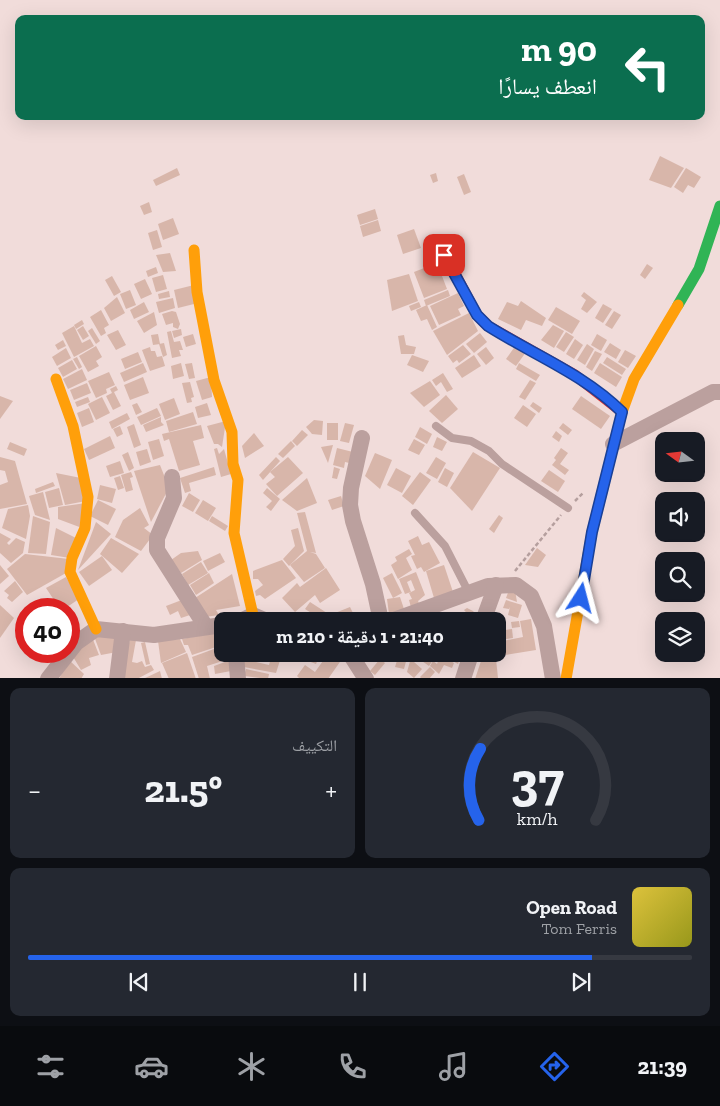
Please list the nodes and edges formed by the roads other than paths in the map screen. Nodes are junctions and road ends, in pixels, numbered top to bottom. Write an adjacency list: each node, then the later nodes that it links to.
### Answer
1 (720, 206): 6 (street)
2 (194, 250): 15 (street)
3 (444, 255): 6 (street)
4 (56, 379): 21 (street)
5 (720, 392): 9 (street)
6 (622, 412): 9 (street)
7 (436, 426): 11 (lane)
8 (362, 438): 16 (street)
9 (613, 444): 32 (street)
10 (172, 477): 20 (street)
11 (568, 508)
12 (415, 513): 14 (lane)
13 (500, 585): 14 (street); 18 (street); 31 (street)
14 (470, 595): 17 (street)
15 (252, 612)
16 (379, 612)
17 (418, 612)
18 (487, 612)
19 (214, 626): 20 (street)
20 (206, 627): 22 (street)
21 (96, 629): 22 (street); 26 (street)
22 (123, 631): 27 (street)
23 (237, 662): 28 (street)
24 (355, 662): 29 (street)
25 (468, 662): 30 (street)
26 (48, 678)
27 (117, 678)
28 (238, 678)
29 (366, 678)
30 (463, 678)
31 (553, 678)
32 (566, 678)

